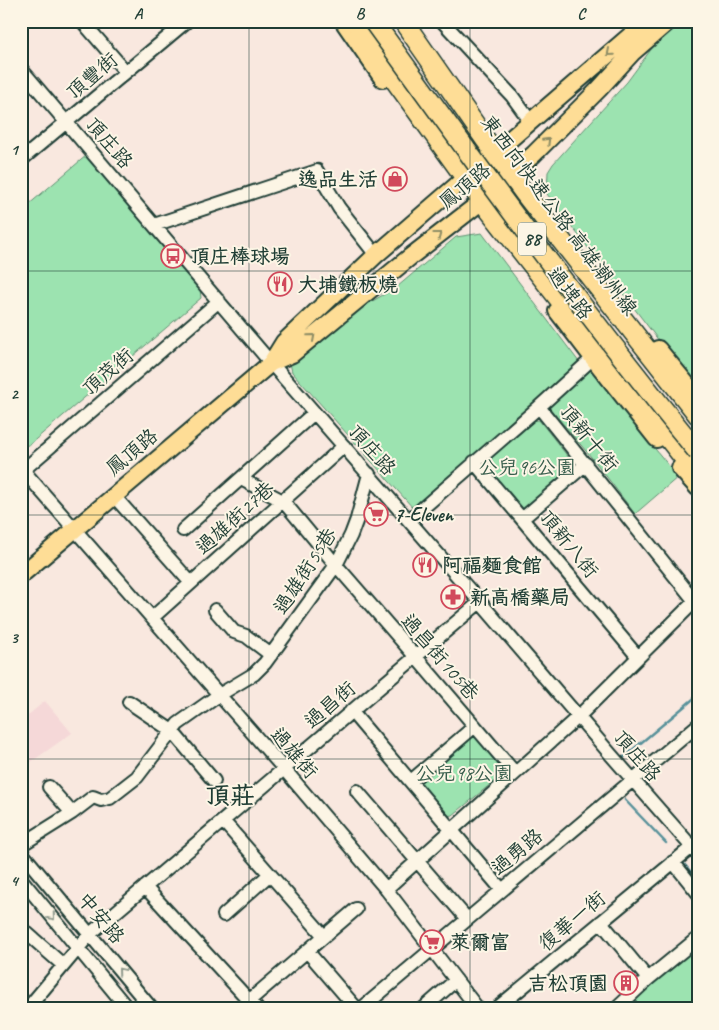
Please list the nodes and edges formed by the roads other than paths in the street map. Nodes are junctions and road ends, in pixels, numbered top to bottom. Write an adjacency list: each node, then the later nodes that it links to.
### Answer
1 (82, 21): 13 (street)
2 (343, 21): 19 (main road)
3 (355, 21): 19 (highway)
4 (373, 21): 32 (highway, 東西向快速公路 高雄潮州線 / 88, bridge)
5 (389, 21): 30 (highway, 東西向快速公路 高雄潮州線 / 88)
6 (403, 21): 16 (highway)
7 (411, 21): 16 (main road)
8 (442, 21): 15 (street)
9 (647, 21): 15 (main road, 鳳頂路, one-way to 15)
10 (669, 21): 18 (main road, 鳳頂路, one-way to 10)
11 (181, 23): 13 (street, 頂豐街)
12 (21, 69): 14 (street, 頂庄路)
13 (126, 72): 14 (street, 頂豐街)
14 (66, 122): 17 (street, 頂豐街); 21 (street, 頂庄路)
15 (531, 122): 16 (main road, 鳳頂路)
16 (498, 151): 18 (highway); 19 (main road, 鳳頂路)
17 (21, 160)
18 (513, 173): 20 (main road, 鳳頂路); 26 (main road, 過埤路); 29 (highway)
19 (463, 181): 20 (highway); 22 (main road, 鳳頂路)
20 (479, 203): 24 (main road, 過埤路); 25 (main road, 鳳頂路, one-way to 20); 37 (highway)
21 (154, 225): 22 (street); 23 (street, 頂庄路)
22 (376, 256): 25 (main road, 鳳頂路)
23 (219, 301): 25 (street, 頂庄路); 35 (street, 頂茂街)
24 (593, 358): 27 (street); 39 (main road, 過埤路)
25 (271, 363): 28 (street, 頂庄路); 40 (main road, 鳳頂路)
26 (698, 398)
27 (539, 407): 33 (street, 頂新十街); 34 (street, 頂新十街)
28 (314, 413): 31 (street, 頂庄路); 38 (street)
29 (698, 415)
30 (698, 432)
31 (344, 446): 36 (street, 頂庄路); 41 (street, 過雄街27巷)
32 (698, 452)
33 (474, 462): 42 (street); 43 (street, 頂新十街)
34 (586, 464): 42 (street, 頂新八街); 50 (street, 頂新十街)
35 (22, 470): 44 (street, 過雄街)
36 (369, 474): 43 (street, 頂庄路); 46 (street, 過雄街55巷)
37 (698, 476)
38 (241, 479): 41 (street); 45 (street)
39 (698, 488)
40 (114, 496): 44 (main road, 鳳頂路); 48 (street)
41 (283, 501): 46 (street, 過昌街105巷); 48 (street, 過雄街27巷)
42 (522, 519): 55 (street, 頂新八街)
43 (409, 520): 49 (street, 頂庄路)
44 (74, 529): 47 (main road, 鳳頂路); 52 (street, 過雄街)
45 (183, 530)
46 (336, 565): 53 (street, 過雄街55巷); 54 (street, 過昌街105巷)
47 (21, 575)
48 (191, 583): 52 (street, 過雄街27巷)
49 (480, 602): 54 (street, 過昌街); 59 (street, 頂庄路)
50 (696, 603): 55 (street)
51 (215, 610): 53 (street)
52 (152, 618): 56 (street, 過雄街)
53 (272, 655): 56 (street, 過雄街55巷)
54 (416, 656): 58 (street, 過昌街); 61 (street, 過昌街105巷)
55 (638, 657): 59 (street)
56 (219, 695): 62 (street, 過雄街55巷); 63 (street, 過雄街)
57 (129, 702): 62 (street)
58 (352, 711): 63 (street, 過昌街); 67 (street)
59 (578, 717): 64 (street); 65 (street, 頂庄路)
60 (698, 724): 65 (street, 過勇路)
61 (475, 726): 64 (street, 過昌街105巷); 67 (street)
62 (172, 731): 66 (street); 70 (street, 過雄街55巷)
63 (284, 769): 71 (street, 過昌街); 81 (street, 過雄街)
64 (515, 773): 72 (street)
65 (633, 779): 74 (street, 頂庄路); 82 (street, 過勇路)
66 (214, 781)
67 (411, 781): 72 (street)
68 (49, 787): 70 (street)
69 (357, 791): 76 (street)
70 (72, 813): 73 (street, 過雄街55巷)
71 (223, 821): 78 (street); 80 (street, 過昌街)
72 (452, 830): 76 (street); 82 (street)
73 (21, 845)
74 (696, 848): 77 (street, 復華一街)
75 (21, 852): 89 (street, 中安路)
76 (417, 861): 81 (street); 86 (street)
77 (673, 862): 83 (street); 87 (street, 復華一街)
78 (270, 874): 85 (street); 90 (street)
79 (21, 879): 92 (street, 中安路, one-way to 92)
80 (145, 887): 89 (street, 過昌街); 98 (street)
81 (386, 889): 93 (street, 過雄街)
82 (502, 890): 86 (street, 過勇路)
83 (698, 893)
84 (356, 909): 90 (street)
85 (224, 915)
86 (467, 919): 93 (street, 過勇路)
87 (601, 922): 96 (street); 106 (street, 復華一街)
88 (21, 928): 95 (street)
89 (90, 934): 92 (street, 過昌街); 101 (street, 中安路, one-way to 89)
90 (324, 936): 94 (street)
91 (698, 938): 96 (street)
92 (78, 948): 95 (street, 過昌街); 100 (street, 中安路)
93 (432, 948): 97 (street, 過雄街); 103 (street, 過勇路)
94 (307, 951): 98 (street); 102 (street)
95 (63, 965): 99 (street, 過昌街)
96 (648, 979): 107 (street)
97 (456, 980): 104 (street); 105 (street, 過雄街)
98 (253, 1005)
99 (27, 1009)
100 (128, 1009)
101 (152, 1009)
102 (357, 1009)
103 (361, 1009)
104 (423, 1009)
105 (478, 1009)
106 (496, 1009)
107 (616, 1009)

